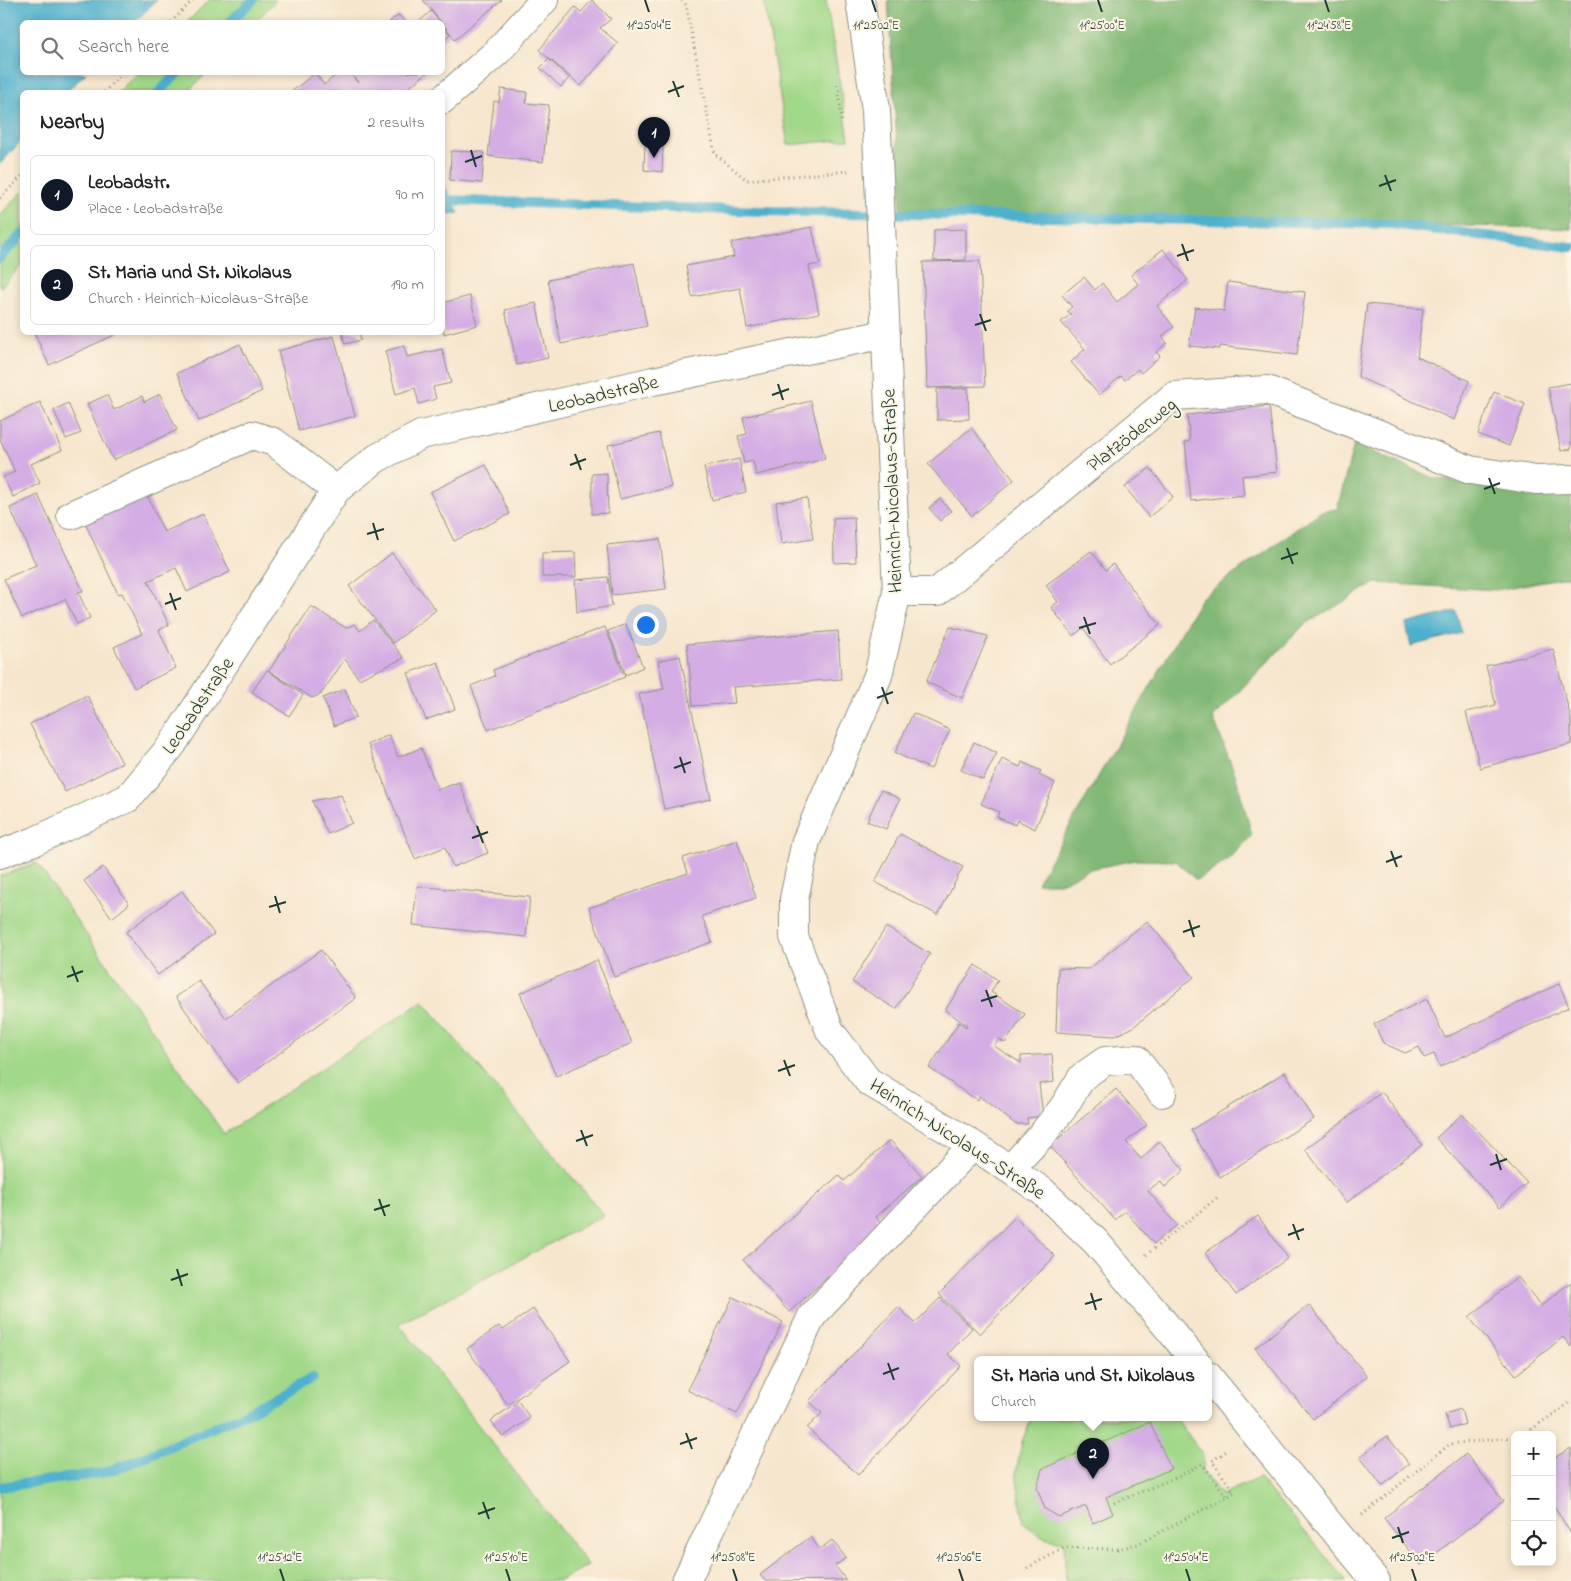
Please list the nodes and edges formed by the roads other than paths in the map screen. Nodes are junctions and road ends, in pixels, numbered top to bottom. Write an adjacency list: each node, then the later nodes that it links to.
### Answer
1 (544, 0): 3 (street)
2 (860, 0): 4 (street, Heinrich-Nicolaus-Straße)
3 (445, 97)
4 (886, 334): 6 (street, Leobadstraße); 8 (street, Heinrich-Nicolaus-Straße)
5 (1571, 479): 8 (street, Platzöderweg)
6 (336, 490): 7 (street); 9 (street, Leobadstraße)
7 (71, 515)
8 (897, 592): 11 (street, Heinrich-Nicolaus-Straße)
9 (0, 854)
10 (1162, 1093): 12 (street)
11 (973, 1145): 12 (street, Heinrich-Nicolaus-Straße); 15 (street)
12 (1010, 1169): 13 (street, Heinrich-Nicolaus-Straße)
13 (1192, 1356)
14 (1212, 1381): 16 (street)
15 (686, 1581)
16 (1376, 1581)

